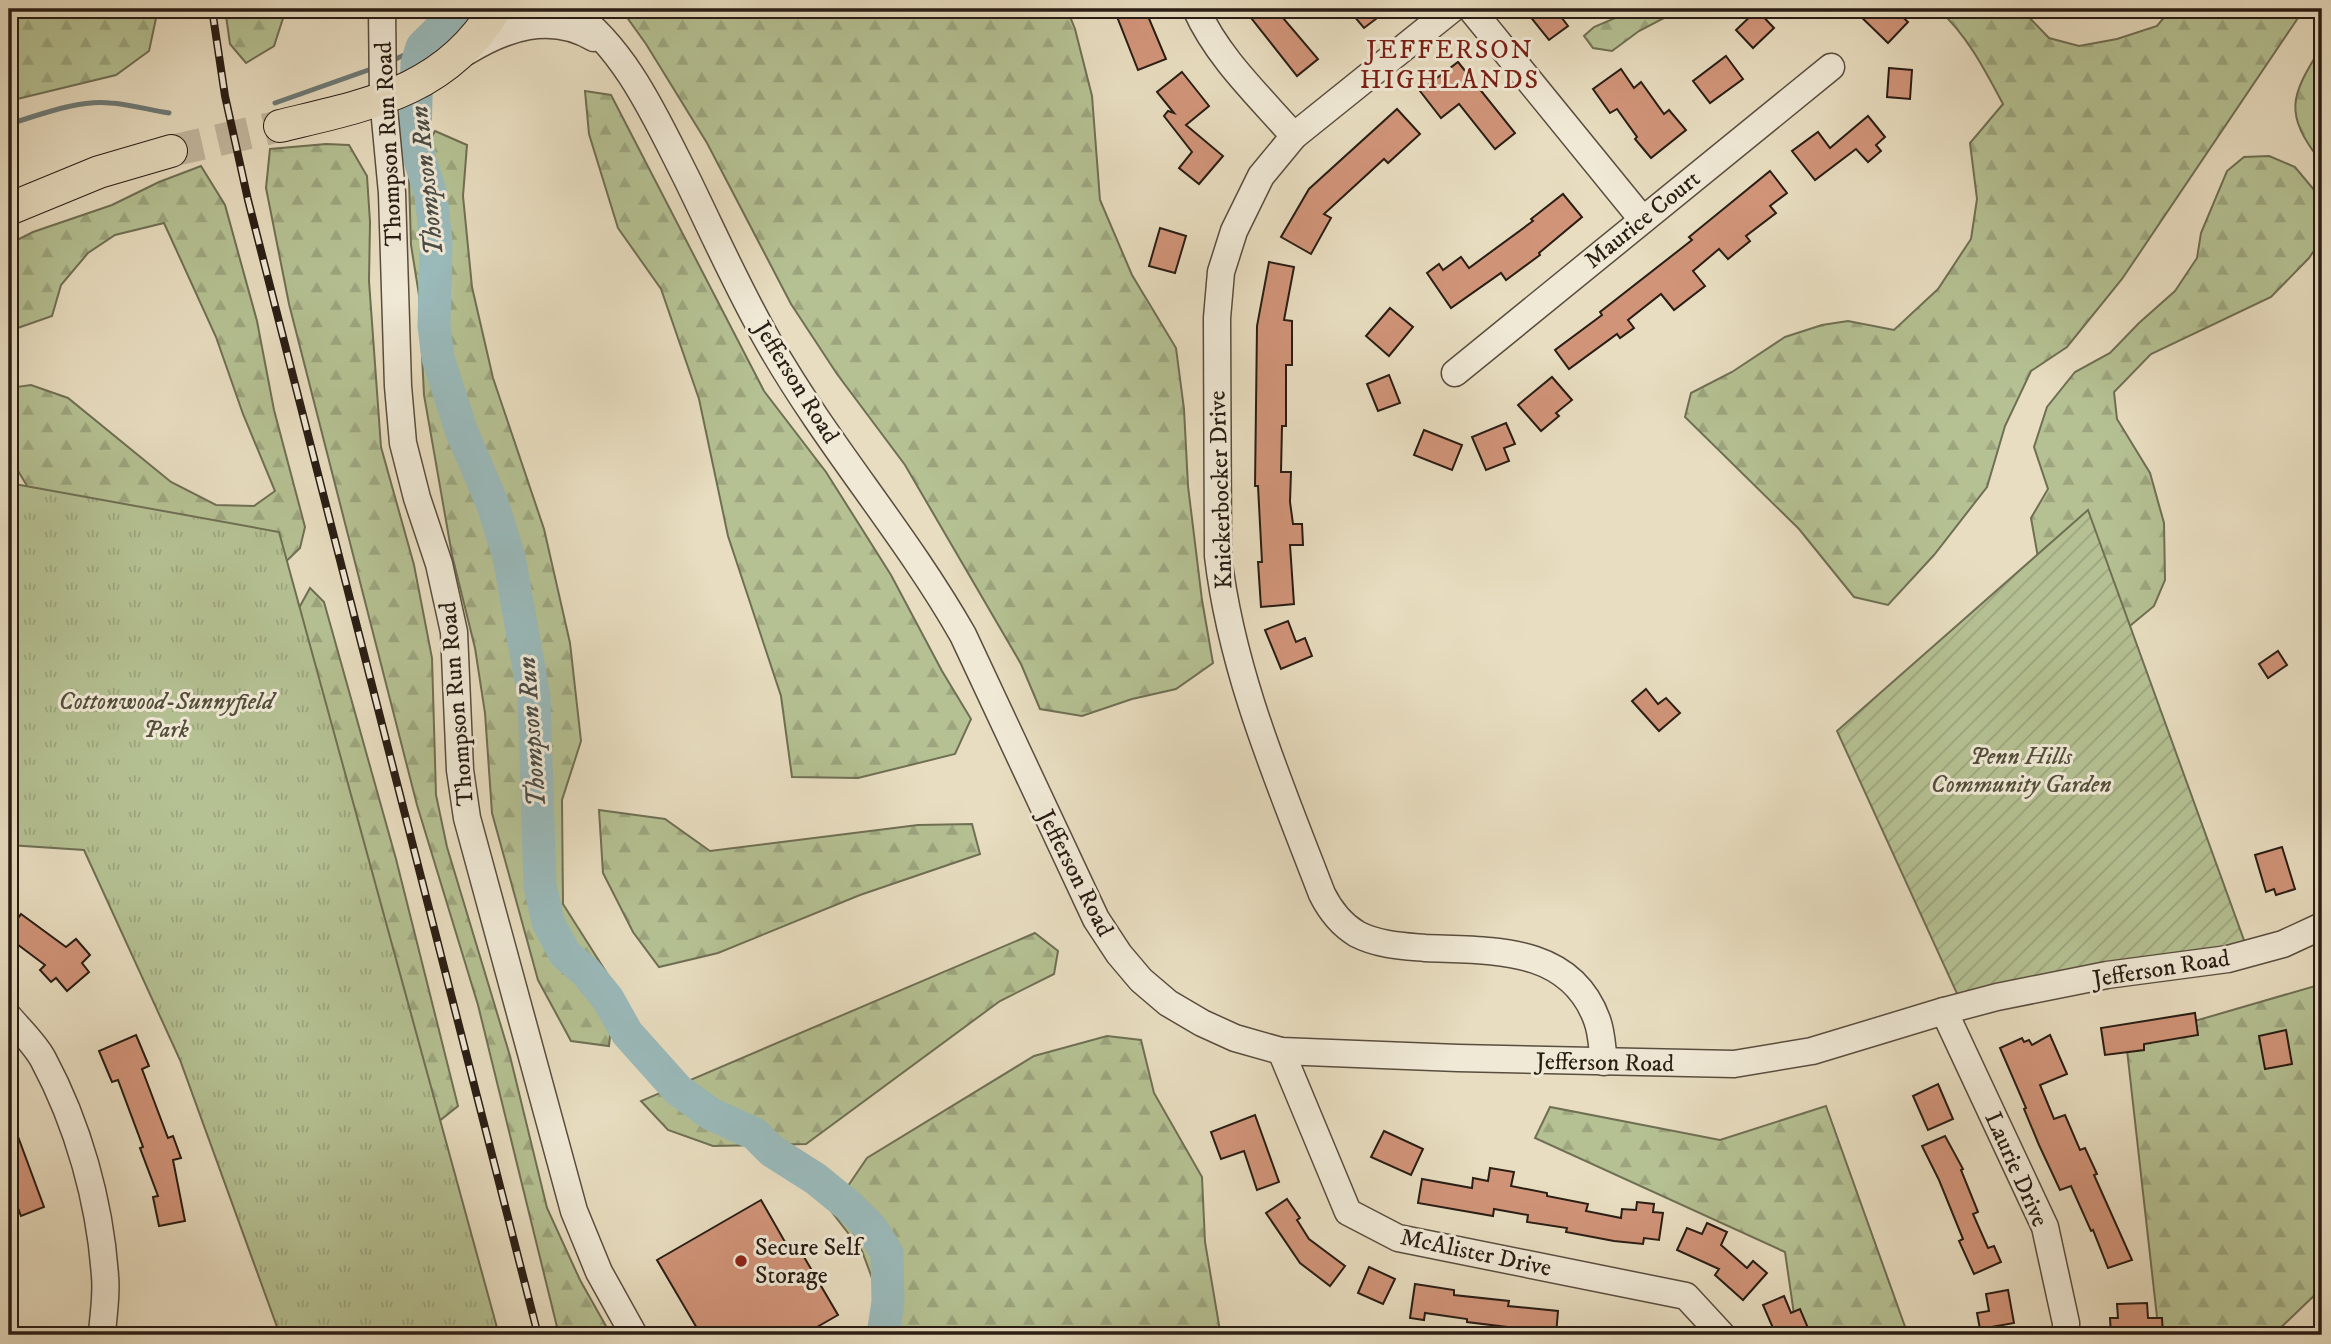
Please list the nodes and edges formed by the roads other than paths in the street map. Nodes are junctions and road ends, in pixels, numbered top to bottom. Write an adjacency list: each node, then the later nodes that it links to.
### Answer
1 (382, 9): 11 (street, Thompson Run Road)
2 (495, 9): 9 (main road)
3 (569, 9): 8 (street, Jefferson Road)
4 (584, 9): 8 (street)
5 (1196, 9): 13 (street)
6 (1452, 9): 13 (street, Knickerbocker Drive)
7 (1471, 9): 16 (street)
8 (607, 46): 9 (street); 21 (street, Jefferson Road)
9 (446, 65): 11 (main road)
10 (1831, 67): 16 (street, Maurice Court)
11 (390, 91): 12 (main road); 24 (street, Thompson Run Road)
12 (280, 126)
13 (1294, 136): 22 (street, Knickerbocker Drive)
14 (171, 151): 15 (main road)
15 (9, 209)
16 (1642, 219): 17 (street, Maurice Court)
17 (1455, 373)
18 (2322, 926): 19 (street, Jefferson Road)
19 (1944, 1011): 22 (street, Jefferson Road); 26 (street, Laurie Drive)
20 (9, 1017): 23 (street)
21 (1281, 1051): 22 (street, Jefferson Road); 25 (street, McAlister Drive)
22 (1604, 1062)
23 (102, 1335)
24 (634, 1335)
25 (1722, 1335)
26 (2066, 1335)

